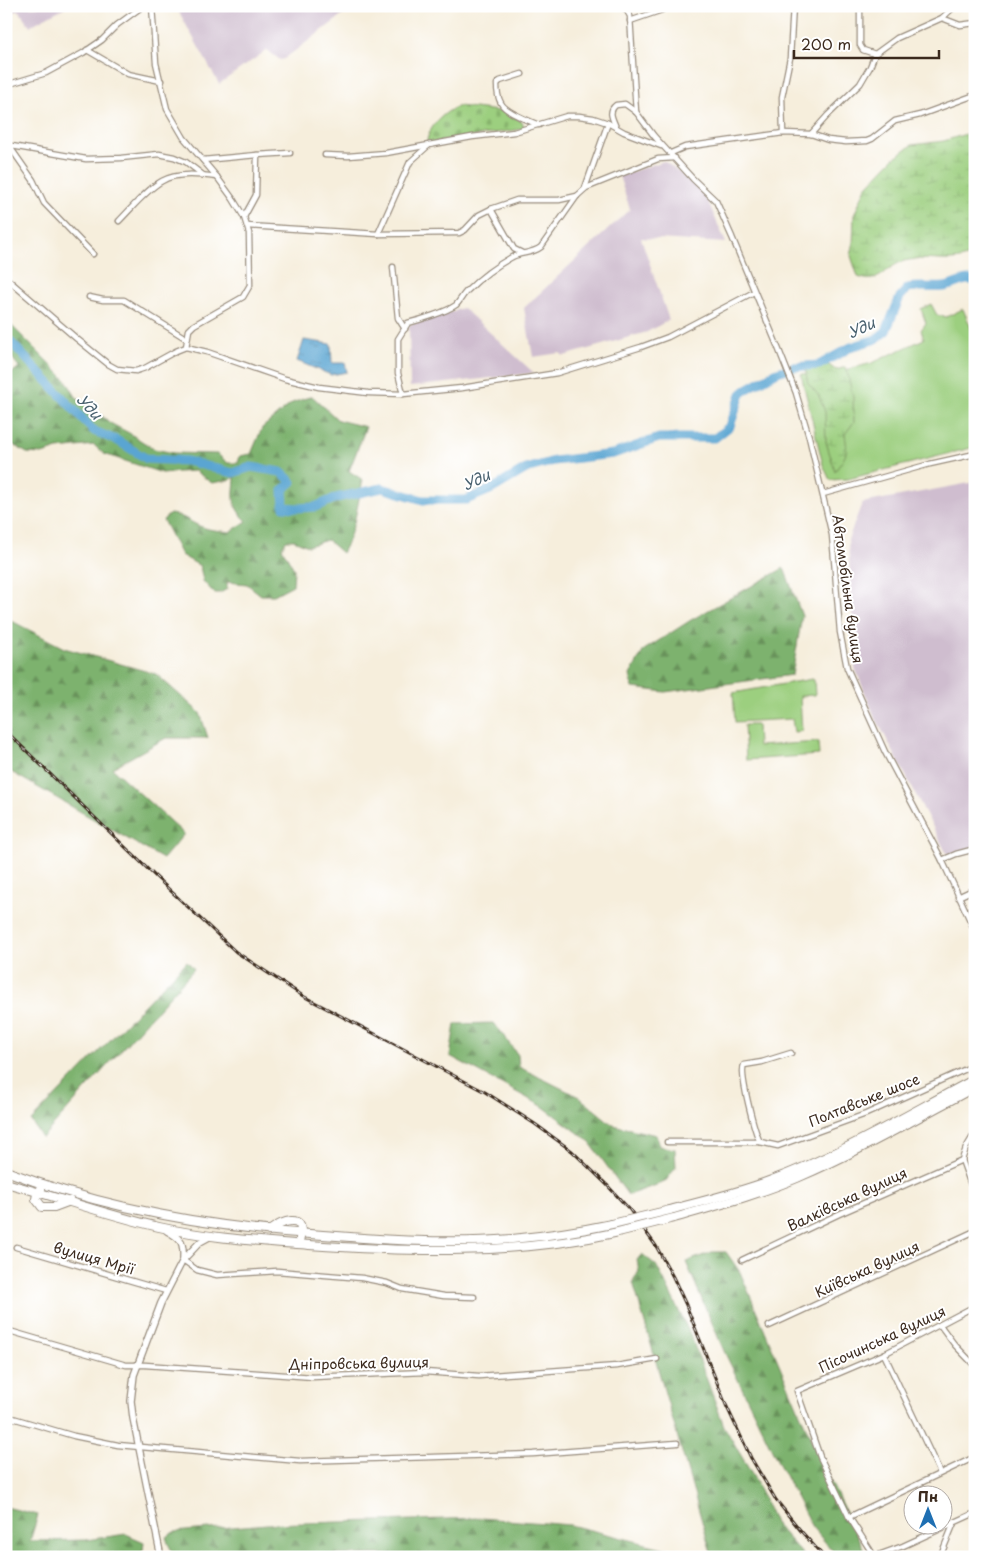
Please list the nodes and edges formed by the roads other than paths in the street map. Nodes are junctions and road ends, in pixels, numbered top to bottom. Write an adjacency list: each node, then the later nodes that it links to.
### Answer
1 (143, 6): 11 (street)
2 (152, 6): 14 (street)
3 (624, 6): 9 (street)
4 (793, 6): 21 (street)
5 (860, 6): 12 (street)
6 (955, 6): 8 (street)
7 (662, 10): 9 (street)
8 (942, 18): 10 (street); 12 (street)
9 (630, 21): 17 (street)
10 (975, 23)
11 (87, 50): 14 (street); 15 (street)
12 (875, 54): 22 (street)
13 (522, 74): 19 (street)
14 (161, 81): 31 (street)
15 (6, 85)
16 (975, 95): 22 (street)
17 (636, 112): 20 (street); 25 (street)
18 (608, 124): 19 (street); 20 (street); 34 (street)
19 (539, 125): 23 (street)
20 (616, 127): 25 (street)
21 (783, 133): 22 (street); 26 (street)
22 (811, 134)
23 (431, 144): 29 (street); 40 (street)
24 (8, 146): 32 (street); 42 (street)
25 (663, 147): 26 (street, Автомобільна вулиця)
26 (671, 153): 30 (street, Автомобільна вулиця)
27 (290, 154): 28 (street)
28 (257, 155): 31 (street); 37 (street)
29 (325, 155)
30 (675, 158): 34 (street); 45 (street, Автомобільна вулиця)
31 (204, 160): 33 (street)
32 (203, 175): 33 (street); 38 (street)
33 (217, 177): 37 (street)
34 (584, 189): 35 (street)
35 (577, 196): 36 (street); 41 (street)
36 (491, 209): 40 (street); 41 (street)
37 (244, 217): 39 (street)
38 (119, 221)
39 (247, 226): 40 (street); 48 (street)
40 (378, 234)
41 (522, 253): 47 (street)
42 (93, 254)
43 (393, 267): 47 (street)
44 (6, 278): 49 (street)
45 (754, 292): 50 (street); 52 (street, Автомобільна вулиця)
46 (89, 297): 48 (street)
47 (405, 328): 50 (street)
48 (187, 339): 49 (street)
49 (186, 347): 50 (street)
50 (403, 394)
51 (975, 454): 52 (street)
52 (823, 494): 54 (street, Автомобільна вулиця)
53 (975, 850): 54 (street)
54 (942, 860): 56 (street, Автомобільна вулиця)
55 (975, 889): 56 (street)
56 (958, 897): 57 (street, Автомобільна вулиця)
57 (975, 932)
58 (791, 1052): 64 (street)
59 (975, 1065): 64 (street, Полтавське шосе)
60 (975, 1078): 75 (highway, bridge)
61 (974, 1087): 77 (highway, bridge)
62 (975, 1133): 65 (street)
63 (667, 1142): 64 (street, Полтавське шосе)
64 (760, 1142)
65 (962, 1160): 70 (street); 80 (street, Валківська вулиця)
66 (6, 1171): 68 (highway)
67 (6, 1183): 69 (highway)
68 (51, 1186): 69 (highway); 73 (highway)
69 (38, 1191): 71 (highway); 71 (highway)
70 (975, 1196)
71 (70, 1201): 72 (highway)
72 (160, 1227): 76 (highway); 79 (street)
73 (269, 1230): 75 (highway); 75 (highway)
74 (975, 1231): 85 (street, Київська вулиця)
75 (301, 1234): 77 (highway)
76 (210, 1236): 77 (highway); 79 (street)
77 (296, 1244)
78 (16, 1247): 81 (street, вулиця Мрії)
79 (183, 1260): 81 (street); 82 (street)
80 (742, 1260)
81 (166, 1290): 89 (street)
82 (474, 1297)
83 (975, 1306): 84 (street, Пісочинська вулиця)
84 (940, 1325): 87 (street, Пісочинська вулиця); 90 (street)
85 (770, 1326)
86 (6, 1330): 89 (street, Дніпровська вулиця)
87 (884, 1354): 95 (street); 97 (street, Пісочинська вулиця)
88 (657, 1359): 89 (street, Дніпровська вулиця)
89 (138, 1365): 93 (street)
90 (975, 1366)
91 (6, 1416): 93 (street)
92 (677, 1443): 93 (street)
93 (139, 1447): 102 (street)
94 (975, 1457): 95 (street)
95 (940, 1473): 97 (street)
96 (975, 1513): 98 (street)
97 (849, 1517): 101 (street)
98 (954, 1523)
99 (926, 1536): 101 (street)
100 (949, 1536): 103 (street)
101 (873, 1556)
102 (161, 1557)
103 (940, 1557)

